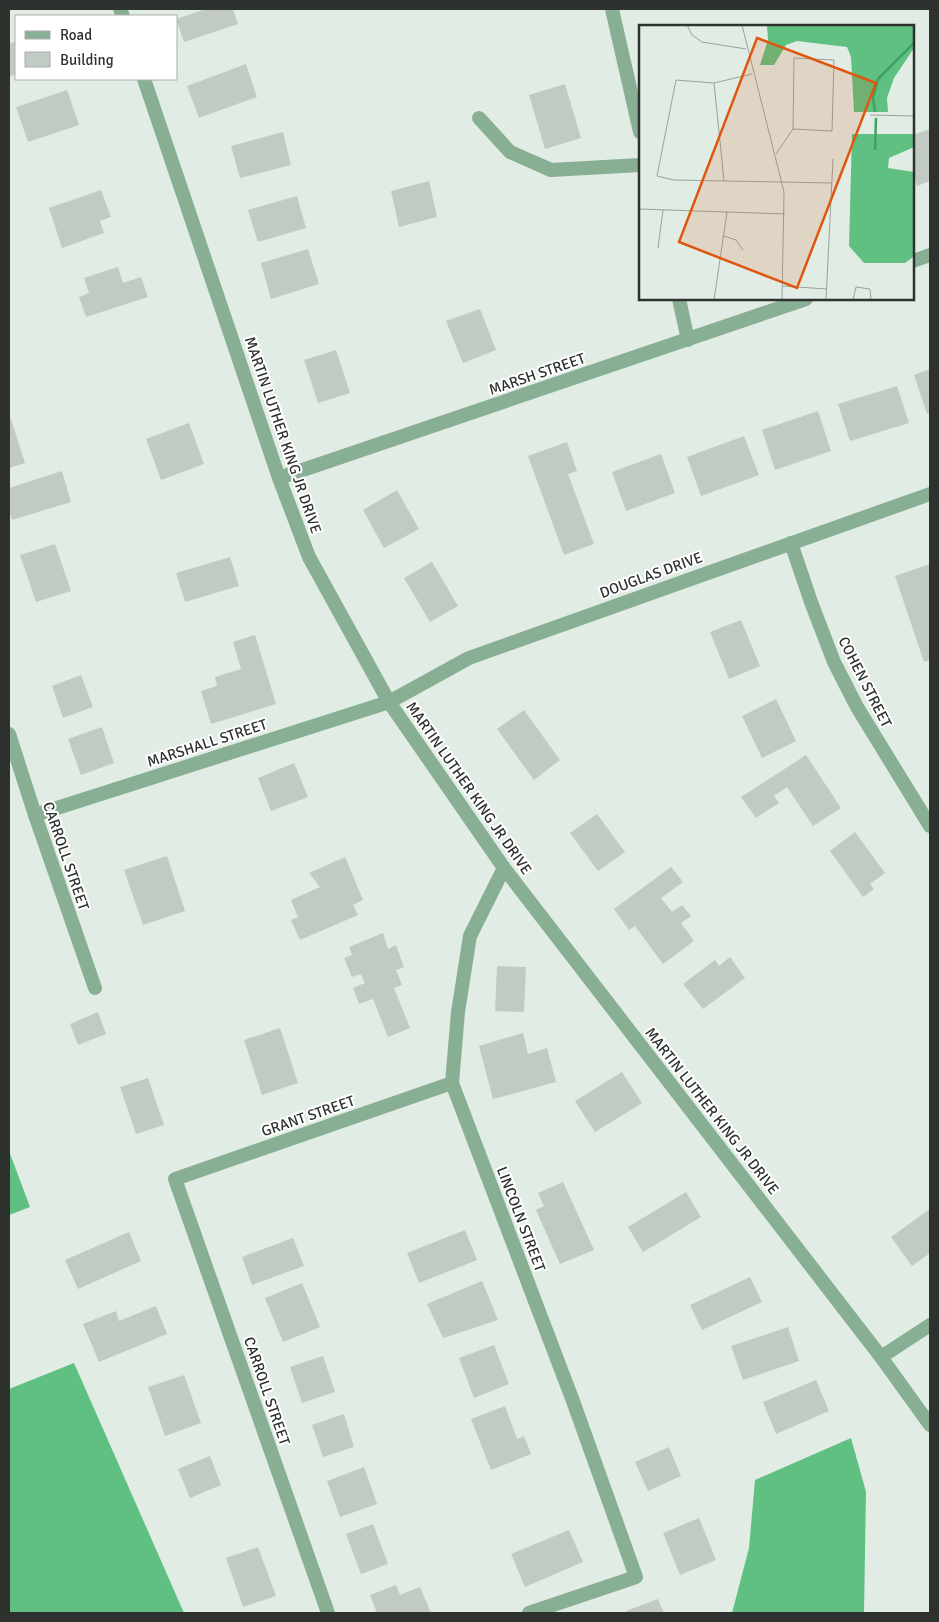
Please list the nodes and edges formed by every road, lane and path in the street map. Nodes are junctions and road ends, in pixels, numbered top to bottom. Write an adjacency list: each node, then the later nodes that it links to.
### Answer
1 (612, 9): 4 (street)
2 (144, 80): 11 (street, MARTIN LUTHER KING JR DRIVE)
3 (479, 118): 5 (street)
4 (639, 128)
5 (639, 165)
6 (930, 255): 7 (street)
7 (914, 261)
8 (679, 300): 10 (street)
9 (803, 300): 10 (street, MARSH STREET)
10 (688, 340): 11 (street, MARSH STREET)
11 (279, 478): 14 (street, MARTIN LUTHER KING JR DRIVE)
12 (930, 494): 13 (street, DOUGLAS DRIVE)
13 (791, 543): 14 (street, DOUGLAS DRIVE); 17 (street, COHEN STREET)
14 (389, 702): 16 (street, MARSHALL STREET); 18 (street, MARTIN LUTHER KING JR DRIVE)
15 (9, 734): 16 (street, CARROLL STREET)
16 (35, 815): 19 (street, CARROLL STREET)
17 (930, 826)
18 (504, 868): 20 (street, LINCOLN STREET); 23 (street, MARTIN LUTHER KING JR DRIVE)
19 (95, 988)
20 (452, 1083): 21 (street, GRANT STREET); 26 (street, LINCOLN STREET)
21 (175, 1179): 25 (street, CARROLL STREET)
22 (930, 1325): 23 (street)
23 (881, 1358): 24 (street, MARTIN LUTHER KING JR DRIVE)
24 (930, 1426)
25 (328, 1613)
26 (529, 1613)

